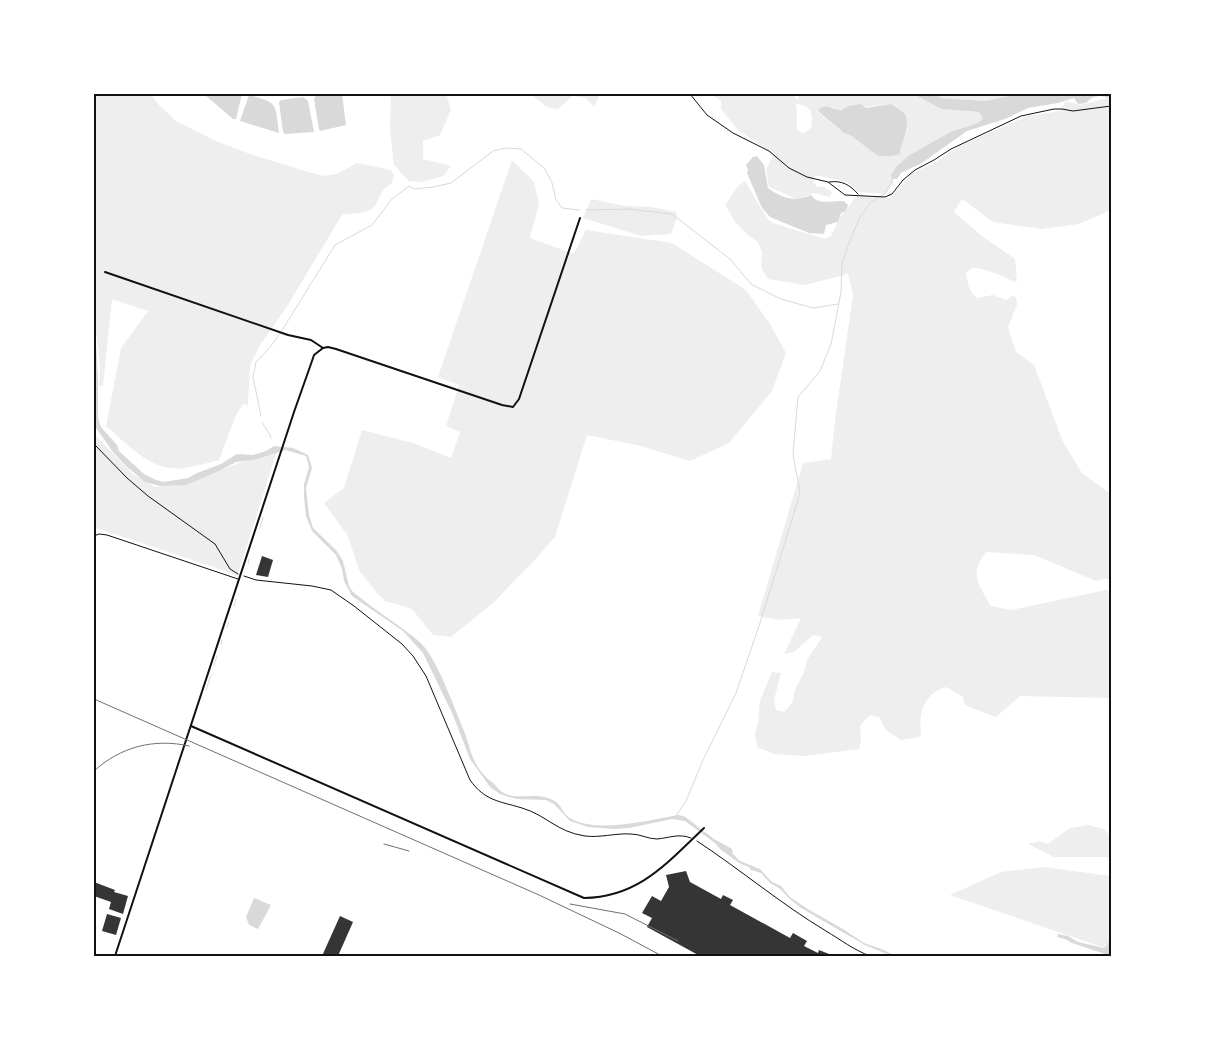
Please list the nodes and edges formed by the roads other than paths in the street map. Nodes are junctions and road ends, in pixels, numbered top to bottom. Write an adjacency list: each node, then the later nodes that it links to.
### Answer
1 (580, 218): 3 (street)
2 (105, 272): 3 (street)
3 (323, 348): 5 (street)
4 (94, 536): 5 (lane)
5 (238, 579): 6 (street)
6 (191, 726): 7 (street); 8 (street)
7 (704, 828)
8 (115, 956)

